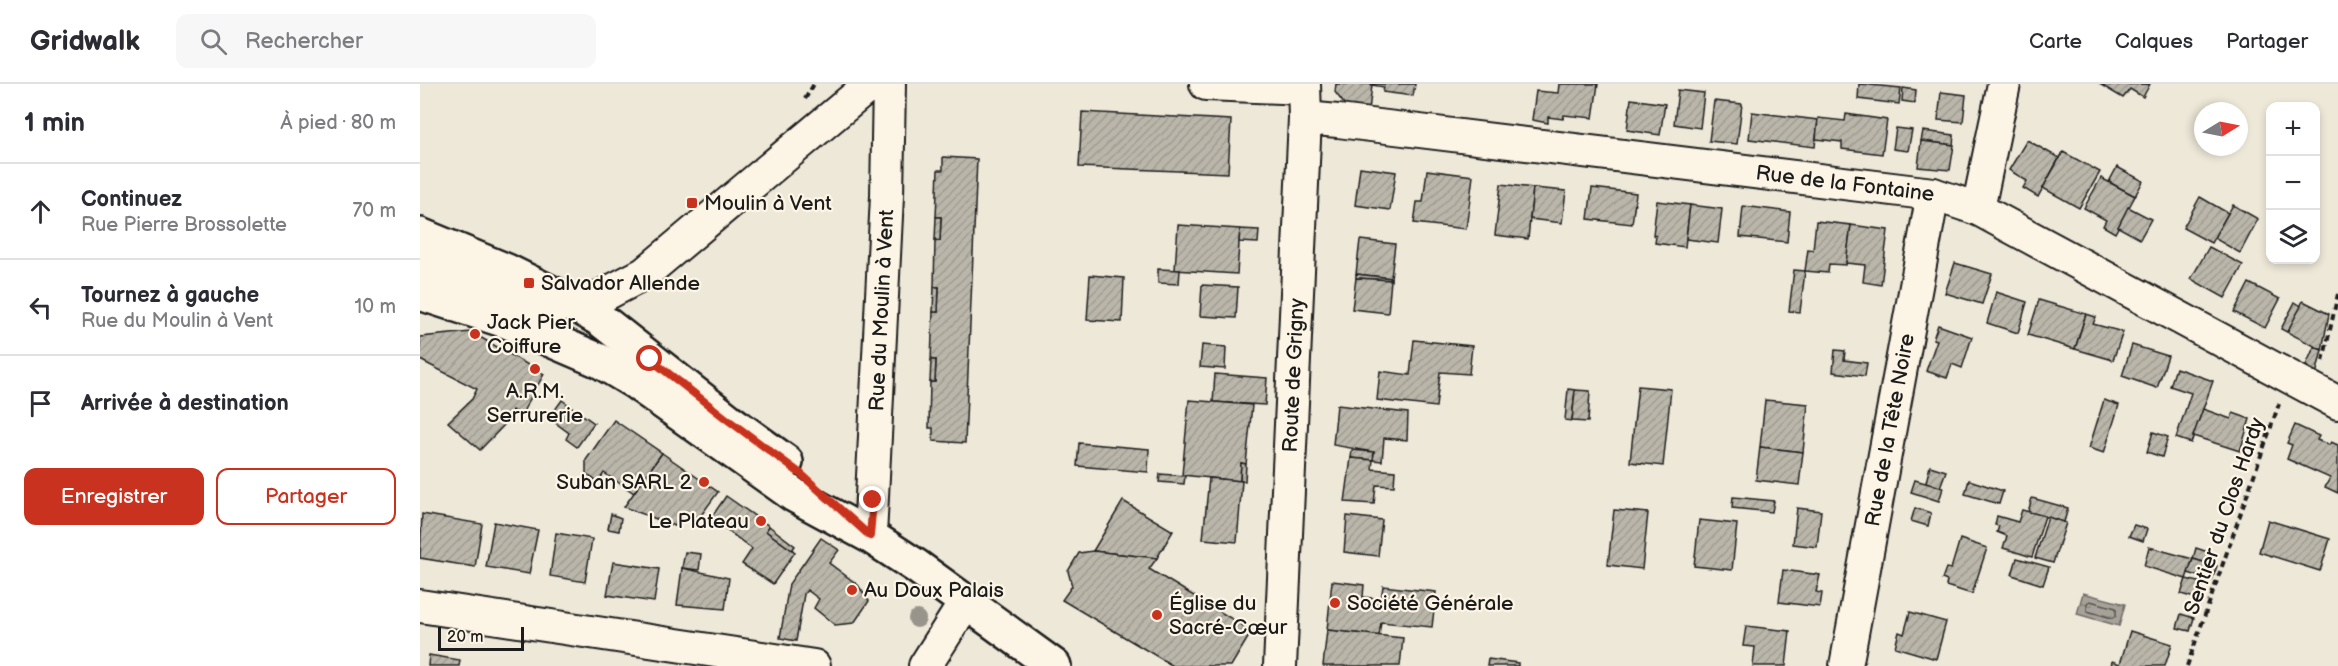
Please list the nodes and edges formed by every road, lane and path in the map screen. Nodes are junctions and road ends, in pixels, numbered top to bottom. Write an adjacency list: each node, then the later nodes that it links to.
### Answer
1 (871, 84): 13 (street)
2 (889, 84): 16 (street, Rue du Moulin à Vent)
3 (1206, 84): 5 (street)
4 (2004, 84): 8 (street)
5 (1304, 86): 6 (street, Route de Grigny)
6 (1305, 118): 7 (street, Rue de la Fontaine); 22 (street, Route de Grigny)
7 (1933, 194): 8 (street, Rue de la Fontaine); 23 (street, Rue de la Tête Noire)
8 (1978, 209): 14 (street, Rue de la Fontaine)
9 (420, 235): 13 (main road)
10 (420, 263): 13 (street)
11 (420, 293): 16 (main road)
12 (2338, 294): 15 (path)
13 (574, 304): 16 (main road)
14 (2289, 375): 15 (street, Rue de la Fontaine); 24 (path, Sentier du Clos Hardy)
15 (2327, 397)
16 (870, 536): 17 (main road)
17 (965, 603): 20 (street); 21 (main road)
18 (420, 606): 19 (street)
19 (814, 666)
20 (925, 666)
21 (1054, 666)
22 (1280, 666)
23 (1846, 666)
24 (2187, 666)

